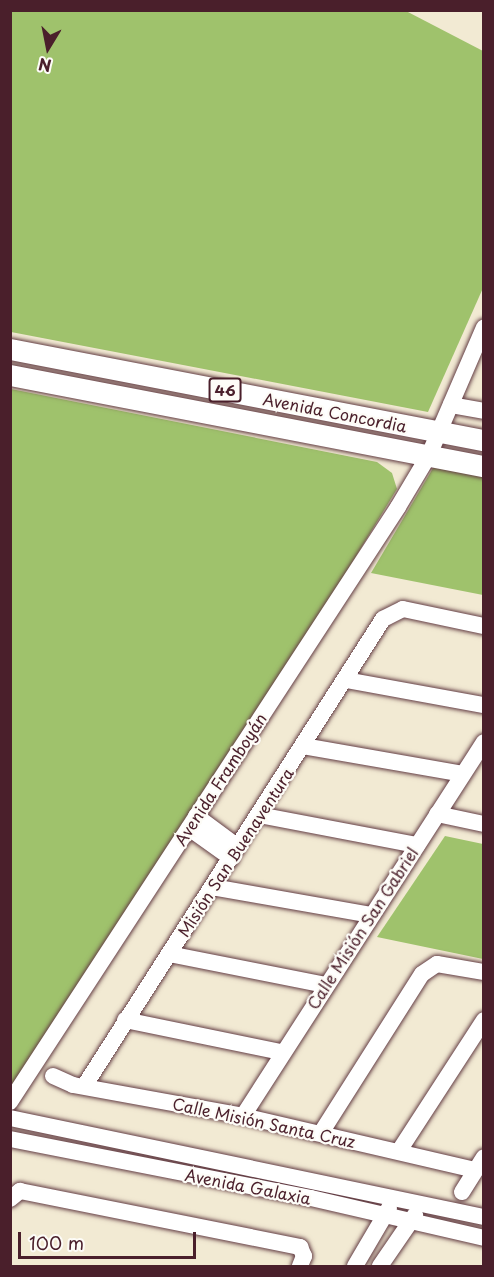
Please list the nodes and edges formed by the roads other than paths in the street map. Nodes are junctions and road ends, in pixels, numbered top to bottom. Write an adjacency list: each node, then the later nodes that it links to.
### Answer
1 (483, 327): 4 (street, Avenida Framboyán)
2 (10, 349): 7 (main road, Avenida Concordia / 46)
3 (10, 375): 7 (main road, Avenida Concordia / 46)
4 (451, 405): 5 (street); 7 (street, Avenida Framboyán)
5 (483, 411)
6 (483, 440): 7 (main road, Avenida Concordia / 46)
7 (433, 444): 8 (main road, Avenida Concordia / 46); 17 (street, Avenida Framboyán)
8 (483, 466)
9 (483, 626): 10 (street, Misión San Buenaventura)
10 (346, 680): 11 (street); 13 (street, Misión San Buenaventura)
11 (483, 705)
12 (483, 742): 14 (street, Calle Misión San Gabriel)
13 (303, 747): 14 (street); 15 (street, Misión San Buenaventura)
14 (463, 774): 16 (street, Calle Misión San Gabriel)
15 (259, 814): 19 (street); 20 (street, Misión San Buenaventura)
16 (437, 814): 18 (street); 19 (street, Calle Misión San Gabriel)
17 (193, 822): 20 (street); 31 (street, Avenida Framboyán)
18 (483, 824)
19 (417, 845): 22 (street, Calle Misión San Gabriel)
20 (234, 853): 21 (street, Misión San Buenaventura)
21 (212, 886): 22 (street); 23 (street, Misión San Buenaventura)
22 (371, 915): 25 (street, Calle Misión San Gabriel)
23 (169, 954): 25 (street); 26 (street, Misión San Buenaventura)
24 (483, 972): 34 (street)
25 (325, 985): 28 (street, Calle Misión San Gabriel)
26 (125, 1020): 28 (street); 30 (street, Misión San Buenaventura)
27 (483, 1020): 36 (street)
28 (281, 1052): 32 (street, Calle Misión San Gabriel)
29 (53, 1076): 30 (street, Calle Misión Santa Cruz)
30 (85, 1085): 32 (street, Calle Misión Santa Cruz)
31 (10, 1102)
32 (243, 1116): 34 (street, Calle Misión Santa Cruz)
33 (10, 1118): 38 (street, Avenida Galaxia)
34 (321, 1133): 36 (street, Calle Misión Santa Cruz)
35 (10, 1138): 40 (street, Avenida Galaxia)
36 (399, 1151): 37 (street, Calle Misión Santa Cruz)
37 (479, 1163): 39 (street)
38 (317, 1182): 40 (street); 42 (street, Avenida Galaxia)
39 (462, 1192)
40 (311, 1198): 44 (street, Avenida Galaxia)
41 (10, 1199): 48 (street)
42 (394, 1199): 43 (street, Avenida Galaxia); 44 (street)
43 (424, 1204): 45 (street, Avenida Galaxia); 46 (street)
44 (385, 1216): 46 (street, Avenida Galaxia); 49 (street)
45 (483, 1217)
46 (409, 1223): 47 (street, Avenida Galaxia); 50 (street)
47 (483, 1238)
48 (300, 1266)
49 (356, 1266)
50 (380, 1266)

